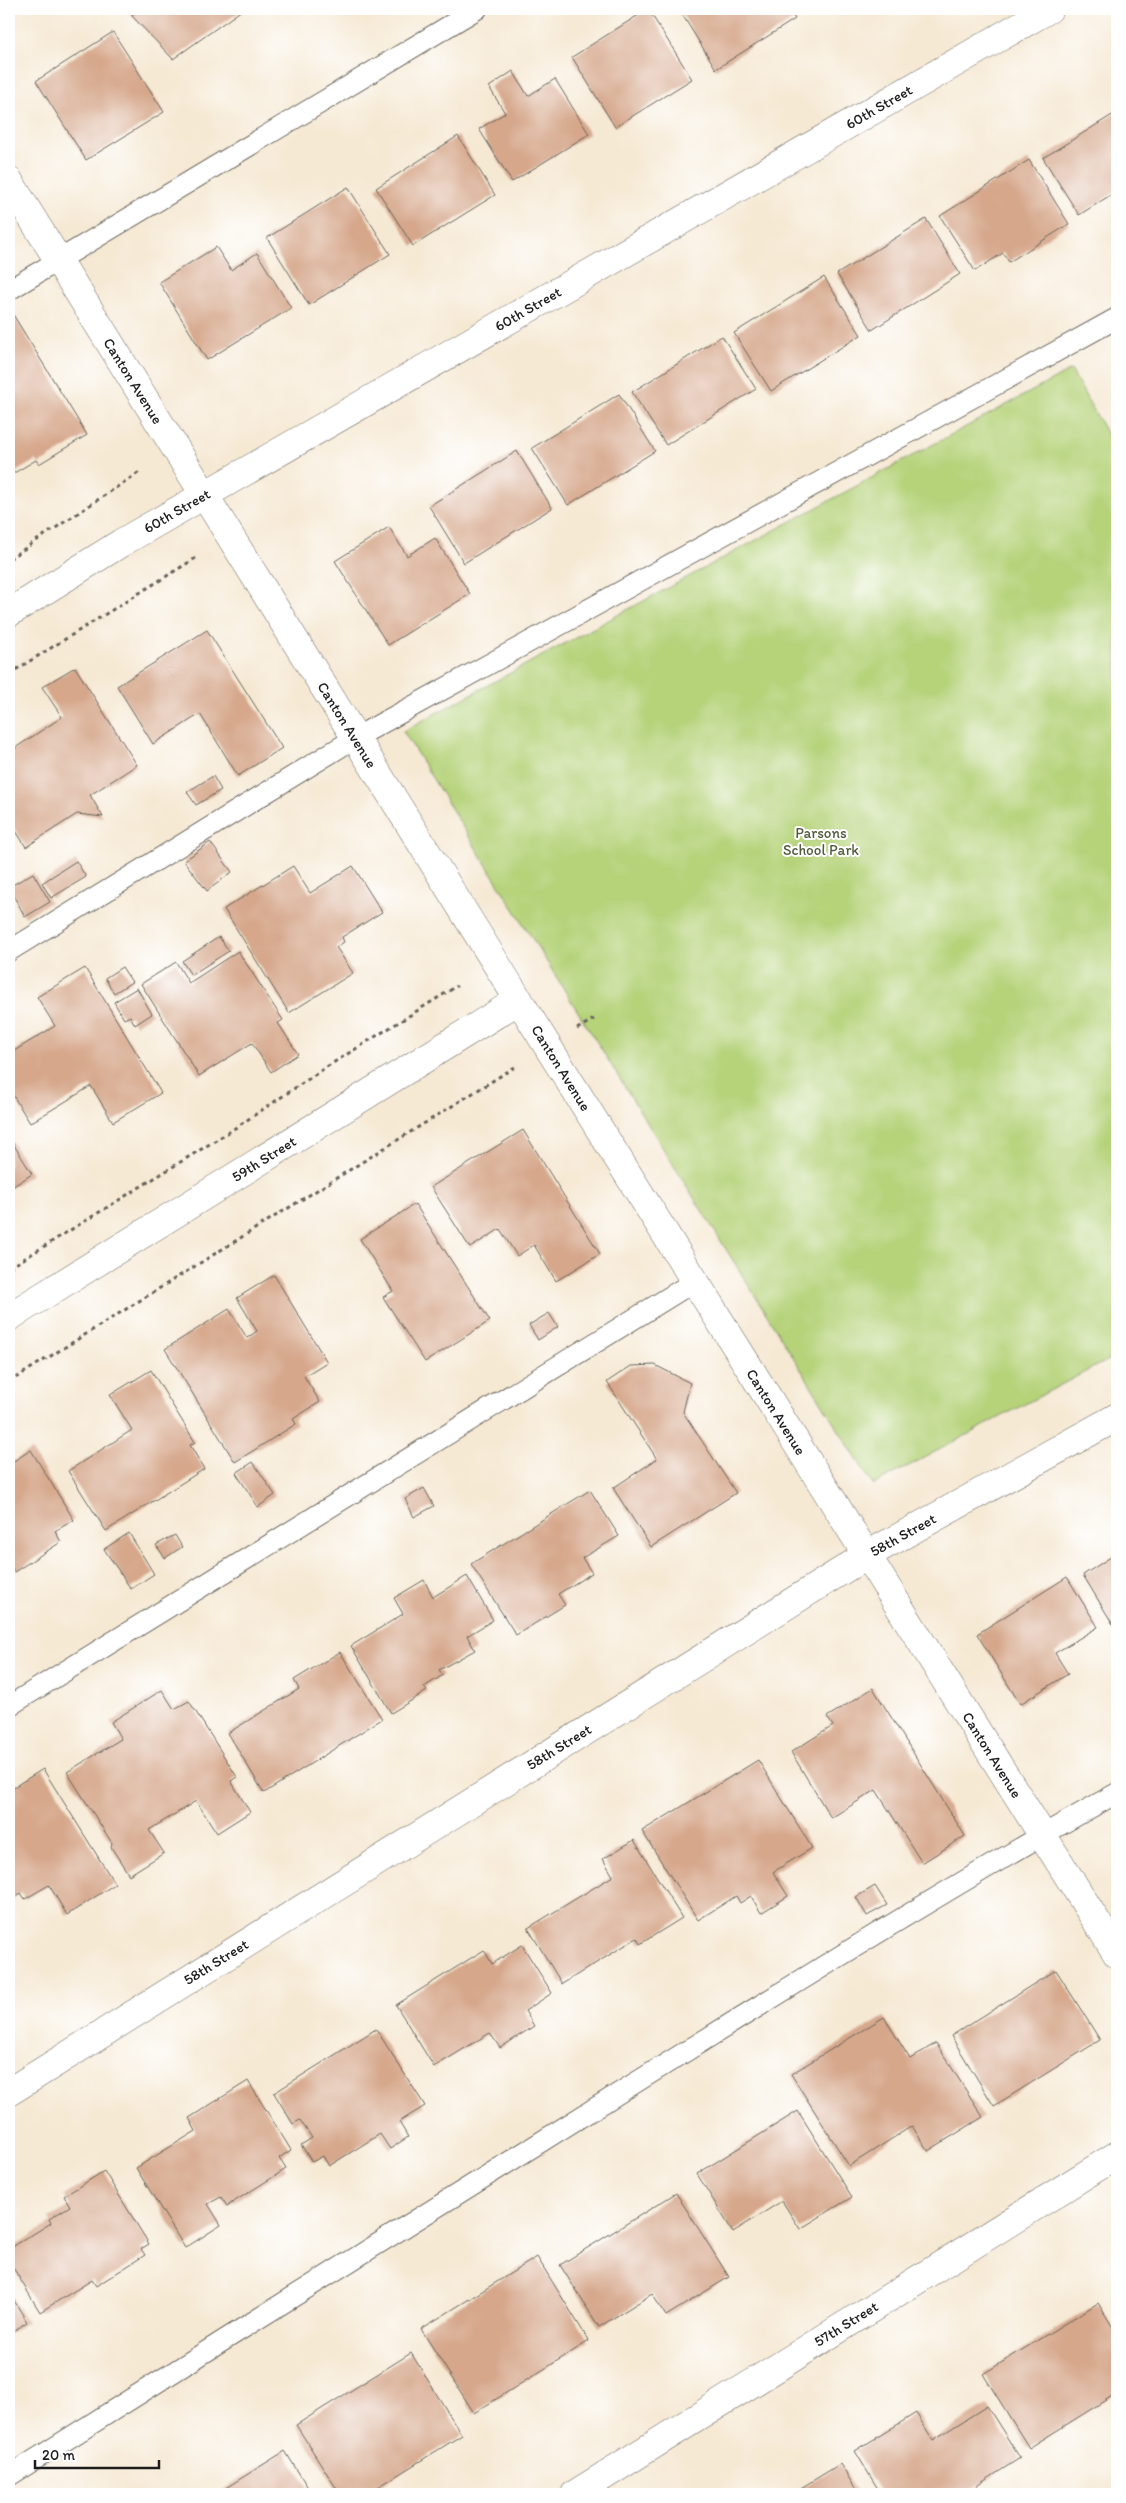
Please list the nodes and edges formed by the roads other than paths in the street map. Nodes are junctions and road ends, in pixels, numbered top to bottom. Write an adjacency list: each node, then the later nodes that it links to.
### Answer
1 (477, 9): 4 (lane)
2 (1049, 9): 7 (street, 60th Street)
3 (9, 181): 4 (street, Canton Avenue)
4 (58, 260): 5 (lane); 7 (street, Canton Avenue)
5 (9, 290)
6 (1117, 318): 9 (lane)
7 (204, 495): 8 (street, 60th Street); 9 (street, Canton Avenue)
8 (9, 613)
9 (355, 738): 10 (lane); 11 (street, Canton Avenue)
10 (9, 951)
11 (519, 1000): 12 (street, Canton Avenue); 13 (street, 59th Street)
12 (696, 1282): 15 (street, Canton Avenue); 16 (lane)
13 (9, 1317)
14 (1117, 1417): 15 (street, 58th Street)
15 (867, 1554): 18 (street, Canton Avenue); 20 (street, 58th Street)
16 (9, 1706)
17 (1117, 1793): 18 (lane)
18 (1042, 1834): 19 (street, Canton Avenue); 22 (lane)
19 (1117, 1954)
20 (9, 2092)
21 (1117, 2156): 23 (street, 57th Street)
22 (9, 2476)
23 (575, 2494)

